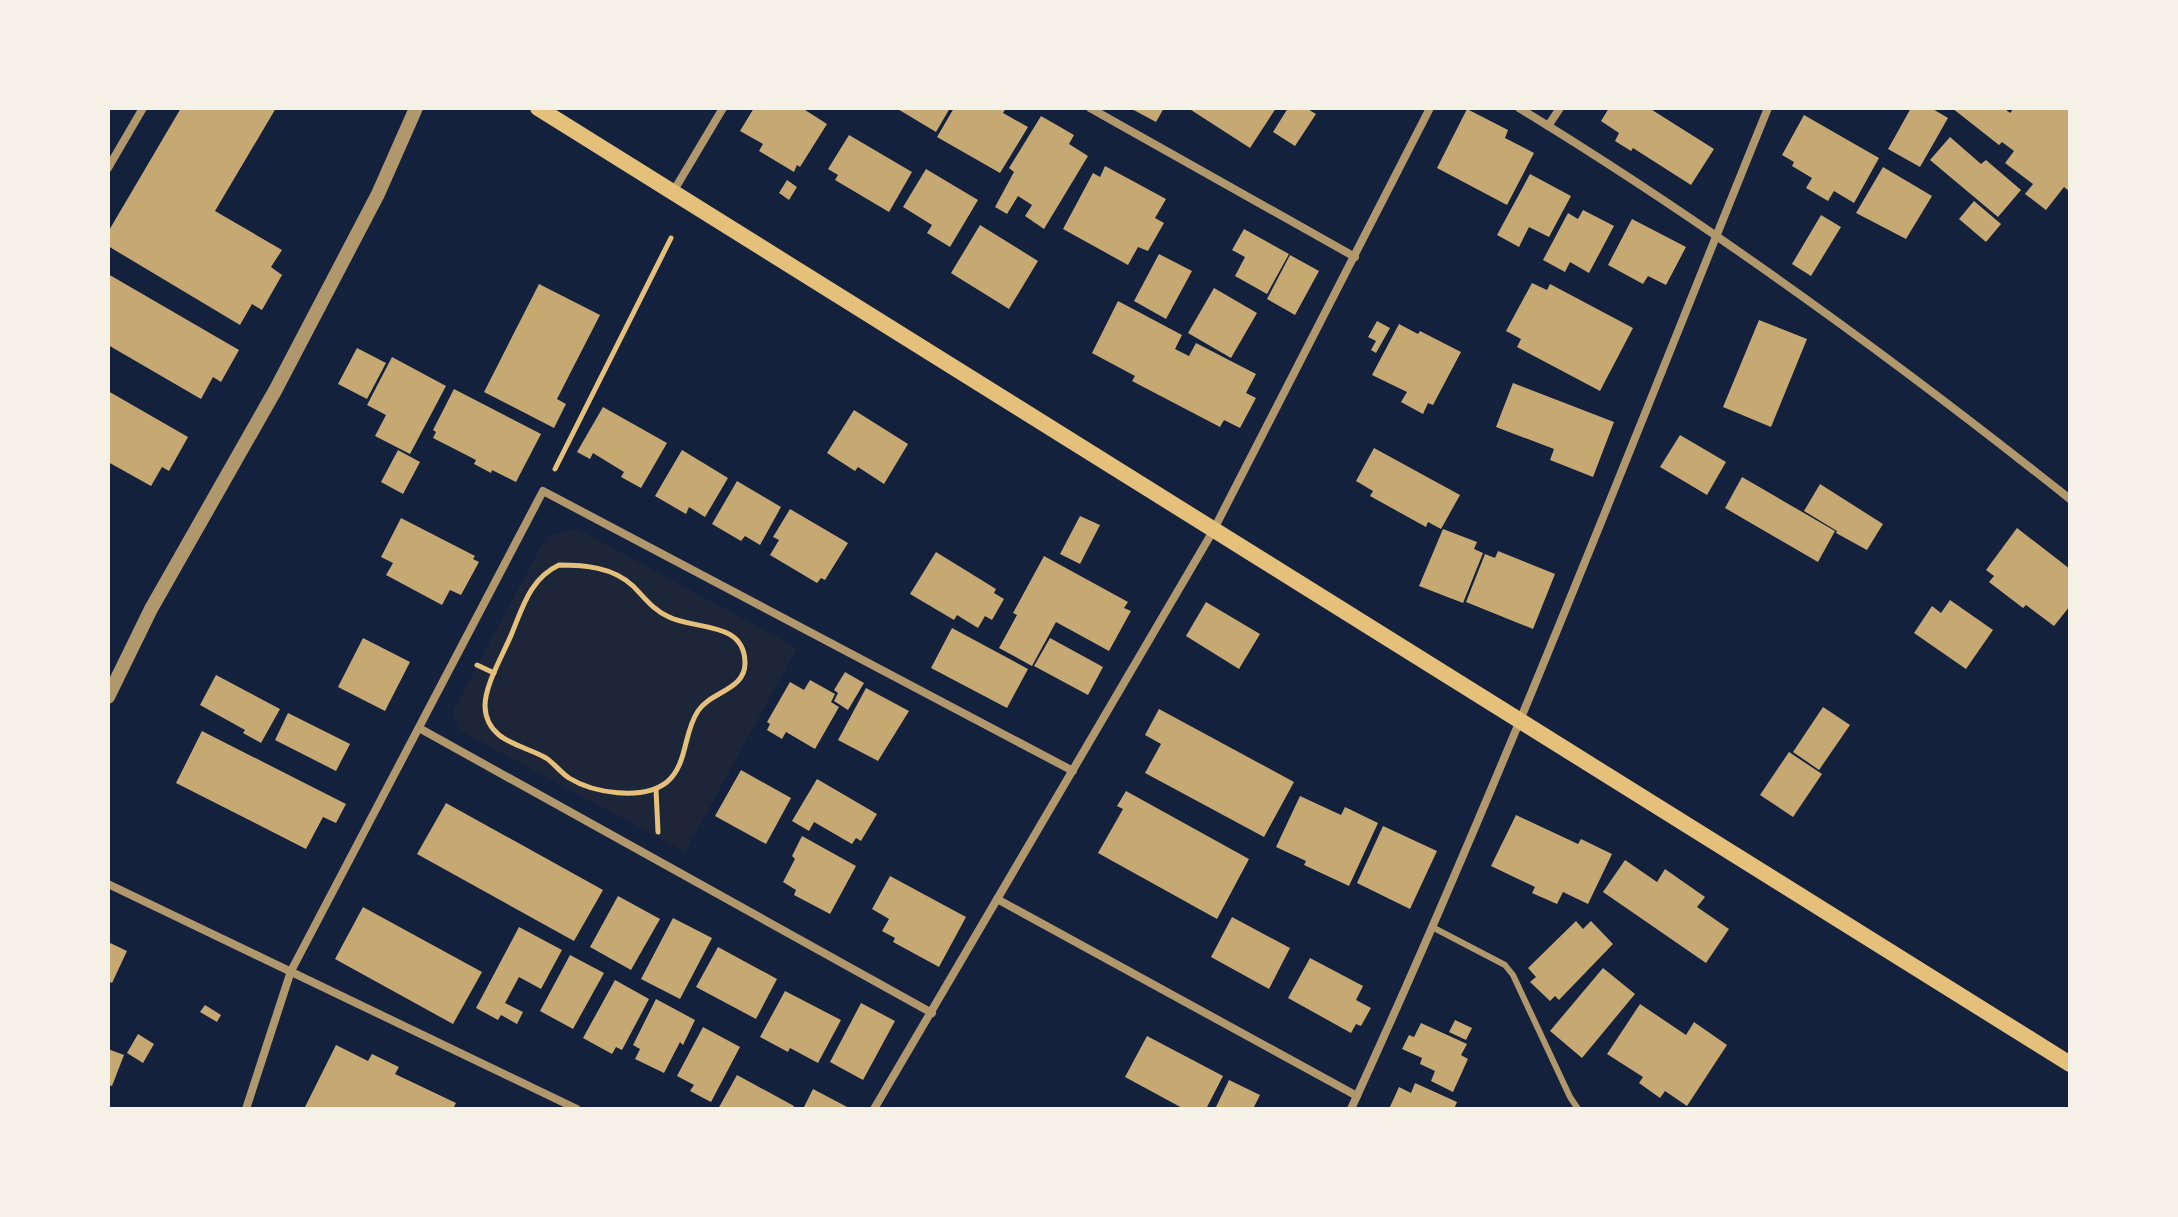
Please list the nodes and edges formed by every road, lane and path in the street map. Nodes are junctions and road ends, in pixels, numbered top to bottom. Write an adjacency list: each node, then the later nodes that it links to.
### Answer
1 (143, 108): 11 (street)
2 (416, 108): 19 (street)
3 (538, 108): 12 (main road)
4 (723, 108): 12 (street)
5 (1090, 108): 15 (street)
6 (1430, 108): 15 (street)
7 (1519, 108): 10 (street)
8 (1560, 108): 10 (street)
9 (1768, 108): 13 (street)
10 (1548, 126): 13 (street)
11 (108, 168)
12 (673, 192): 18 (main road)
13 (1716, 237): 17 (street); 20 (street)
14 (671, 238): 16 (path)
15 (1355, 257): 18 (street)
16 (543, 491): 21 (street); 22 (street)
17 (2070, 499)
18 (1213, 531): 20 (main road); 22 (street)
19 (108, 697)
20 (1521, 723): 27 (street); 30 (main road)
21 (419, 728): 24 (street); 28 (street)
22 (1073, 771): 26 (street)
23 (656, 789): 23 (path); 24 (path)
24 (654, 859): 29 (street)
25 (108, 884): 28 (street)
26 (997, 899): 29 (street); 31 (street)
27 (1434, 928): 31 (street); 36 (lane)
28 (291, 971): 32 (street); 33 (street)
29 (932, 1013): 34 (street)
30 (2070, 1064)
31 (1357, 1096): 35 (street)
32 (246, 1109)
33 (577, 1109)
34 (874, 1109)
35 (1351, 1109)
36 (1578, 1109)

